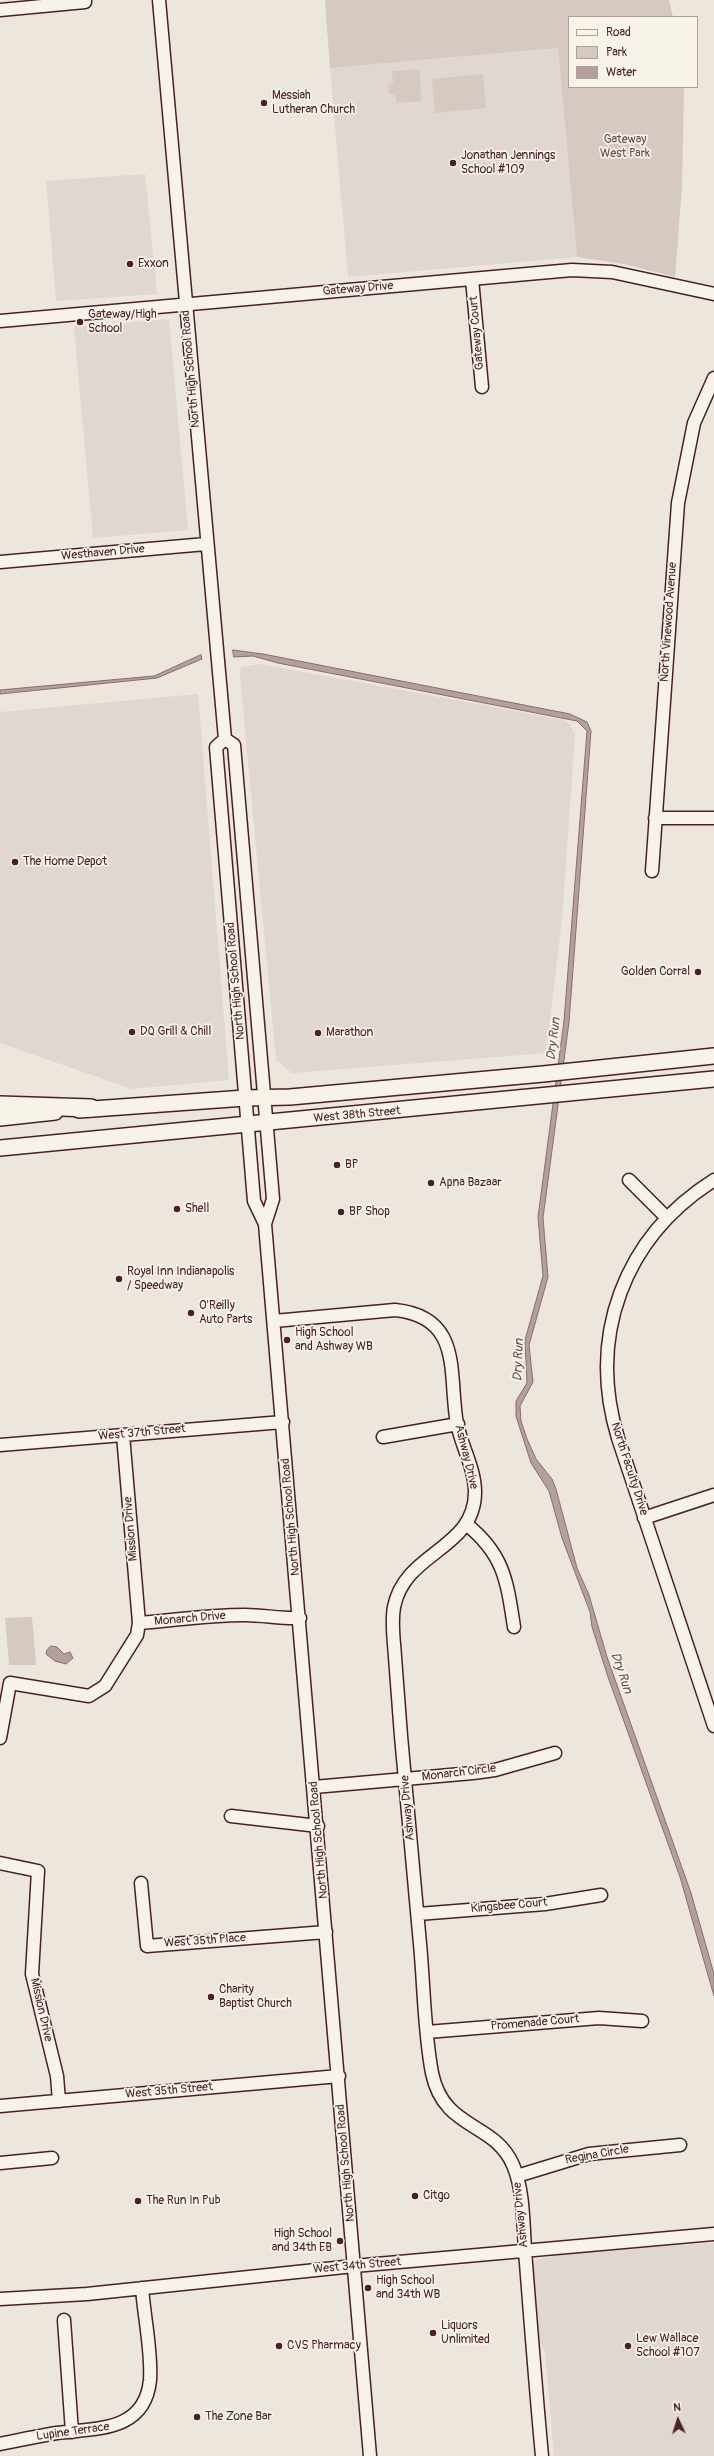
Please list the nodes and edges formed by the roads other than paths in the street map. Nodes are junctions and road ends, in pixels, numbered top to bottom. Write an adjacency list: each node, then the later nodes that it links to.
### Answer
1 (85, 0): 3 (street)
2 (159, 0): 6 (street, North High School Road)
3 (0, 10)
4 (472, 279): 5 (street, Gateway Drive); 6 (street, Gateway Drive); 9 (street, Gateway Court)
5 (714, 294)
6 (185, 305): 7 (street, Gateway Drive); 10 (street, North High School Road)
7 (0, 321)
8 (714, 378): 13 (street, North Vinewood Avenue)
9 (482, 388)
10 (206, 544): 11 (street, Westhaven Drive); 12 (street, North High School Road)
11 (0, 562)
12 (225, 739): 18 (street, North High School Road); 19 (street, North High School Road)
13 (655, 818): 14 (street); 15 (street, North Vinewood Avenue)
14 (714, 818)
15 (652, 871)
16 (714, 1056): 19 (main road, West 38th Street)
17 (714, 1079): 23 (main road, West 38th Street)
18 (245, 1098): 19 (main road, West 38th Street); 21 (main road, West 38th Street); 24 (street, North High School Road)
19 (264, 1099): 23 (street, North High School Road)
20 (0, 1105): 21 (highway)
21 (91, 1108): 22 (main road, West 38th Street)
22 (0, 1118)
23 (266, 1123): 24 (main road, West 38th Street); 29 (street, North High School Road)
24 (248, 1125): 25 (main road, West 38th Street); 29 (street, North High School Road)
25 (0, 1148)
26 (629, 1180): 28 (street)
27 (714, 1180): 28 (street, North Faculty Drive)
28 (667, 1218): 37 (street, North Faculty Drive)
29 (266, 1224): 30 (street, North High School Road)
30 (274, 1321): 31 (street, North High School Road); 32 (street, Ashway Drive)
31 (284, 1422): 33 (street, West 37th Street); 39 (street, North High School Road)
32 (458, 1424): 34 (street); 38 (street, Ashway Drive)
33 (123, 1435): 35 (street, West 37th Street); 40 (street, Mission Drive)
34 (383, 1437)
35 (0, 1445)
36 (714, 1495): 37 (street)
37 (644, 1518): 43 (street, North Faculty Drive)
38 (466, 1524): 41 (street); 46 (street, Ashway Drive)
39 (300, 1618): 40 (street, Monarch Drive); 47 (street, North High School Road)
40 (140, 1623): 42 (street, Monarch Drive)
41 (514, 1627)
42 (5, 1681): 44 (street, Monarch Drive)
43 (714, 1726)
44 (0, 1738)
45 (555, 1753): 46 (street, Monarch Circle)
46 (405, 1779): 47 (street, Monarch Circle); 53 (street, Ashway Drive)
47 (314, 1787): 49 (street, North High School Road)
48 (231, 1816): 49 (street)
49 (318, 1826): 54 (street, North High School Road)
50 (0, 1863): 58 (street, Mission Drive)
51 (141, 1883): 54 (street, West 35th Place)
52 (601, 1895): 53 (street, Kingsbee Court)
53 (418, 1914): 56 (street, Ashway Drive)
54 (326, 1932): 57 (street, North High School Road)
55 (642, 2021): 56 (street, Promenade Court)
56 (428, 2032): 63 (street, Ashway Drive)
57 (339, 2076): 58 (street, West 35th Street); 66 (street, North High School Road)
58 (59, 2101): 59 (street, West 35th Street)
59 (0, 2106)
60 (680, 2146): 63 (street, Regina Circle)
61 (52, 2158): 62 (street)
62 (0, 2163)
63 (517, 2176): 65 (street, Ashway Drive)
64 (714, 2234): 65 (street, West 34th Street)
65 (525, 2251): 66 (street, West 34th Street); 73 (street, Ashway Drive)
66 (354, 2266): 67 (street, West 34th Street); 72 (street, North High School Road)
67 (142, 2288): 68 (street, West 34th Street); 70 (street, Lupine Terrace)
68 (0, 2300)
69 (64, 2320): 70 (street)
70 (72, 2432): 71 (street, Lupine Terrace)
71 (0, 2444)
72 (370, 2456)
73 (542, 2456)

